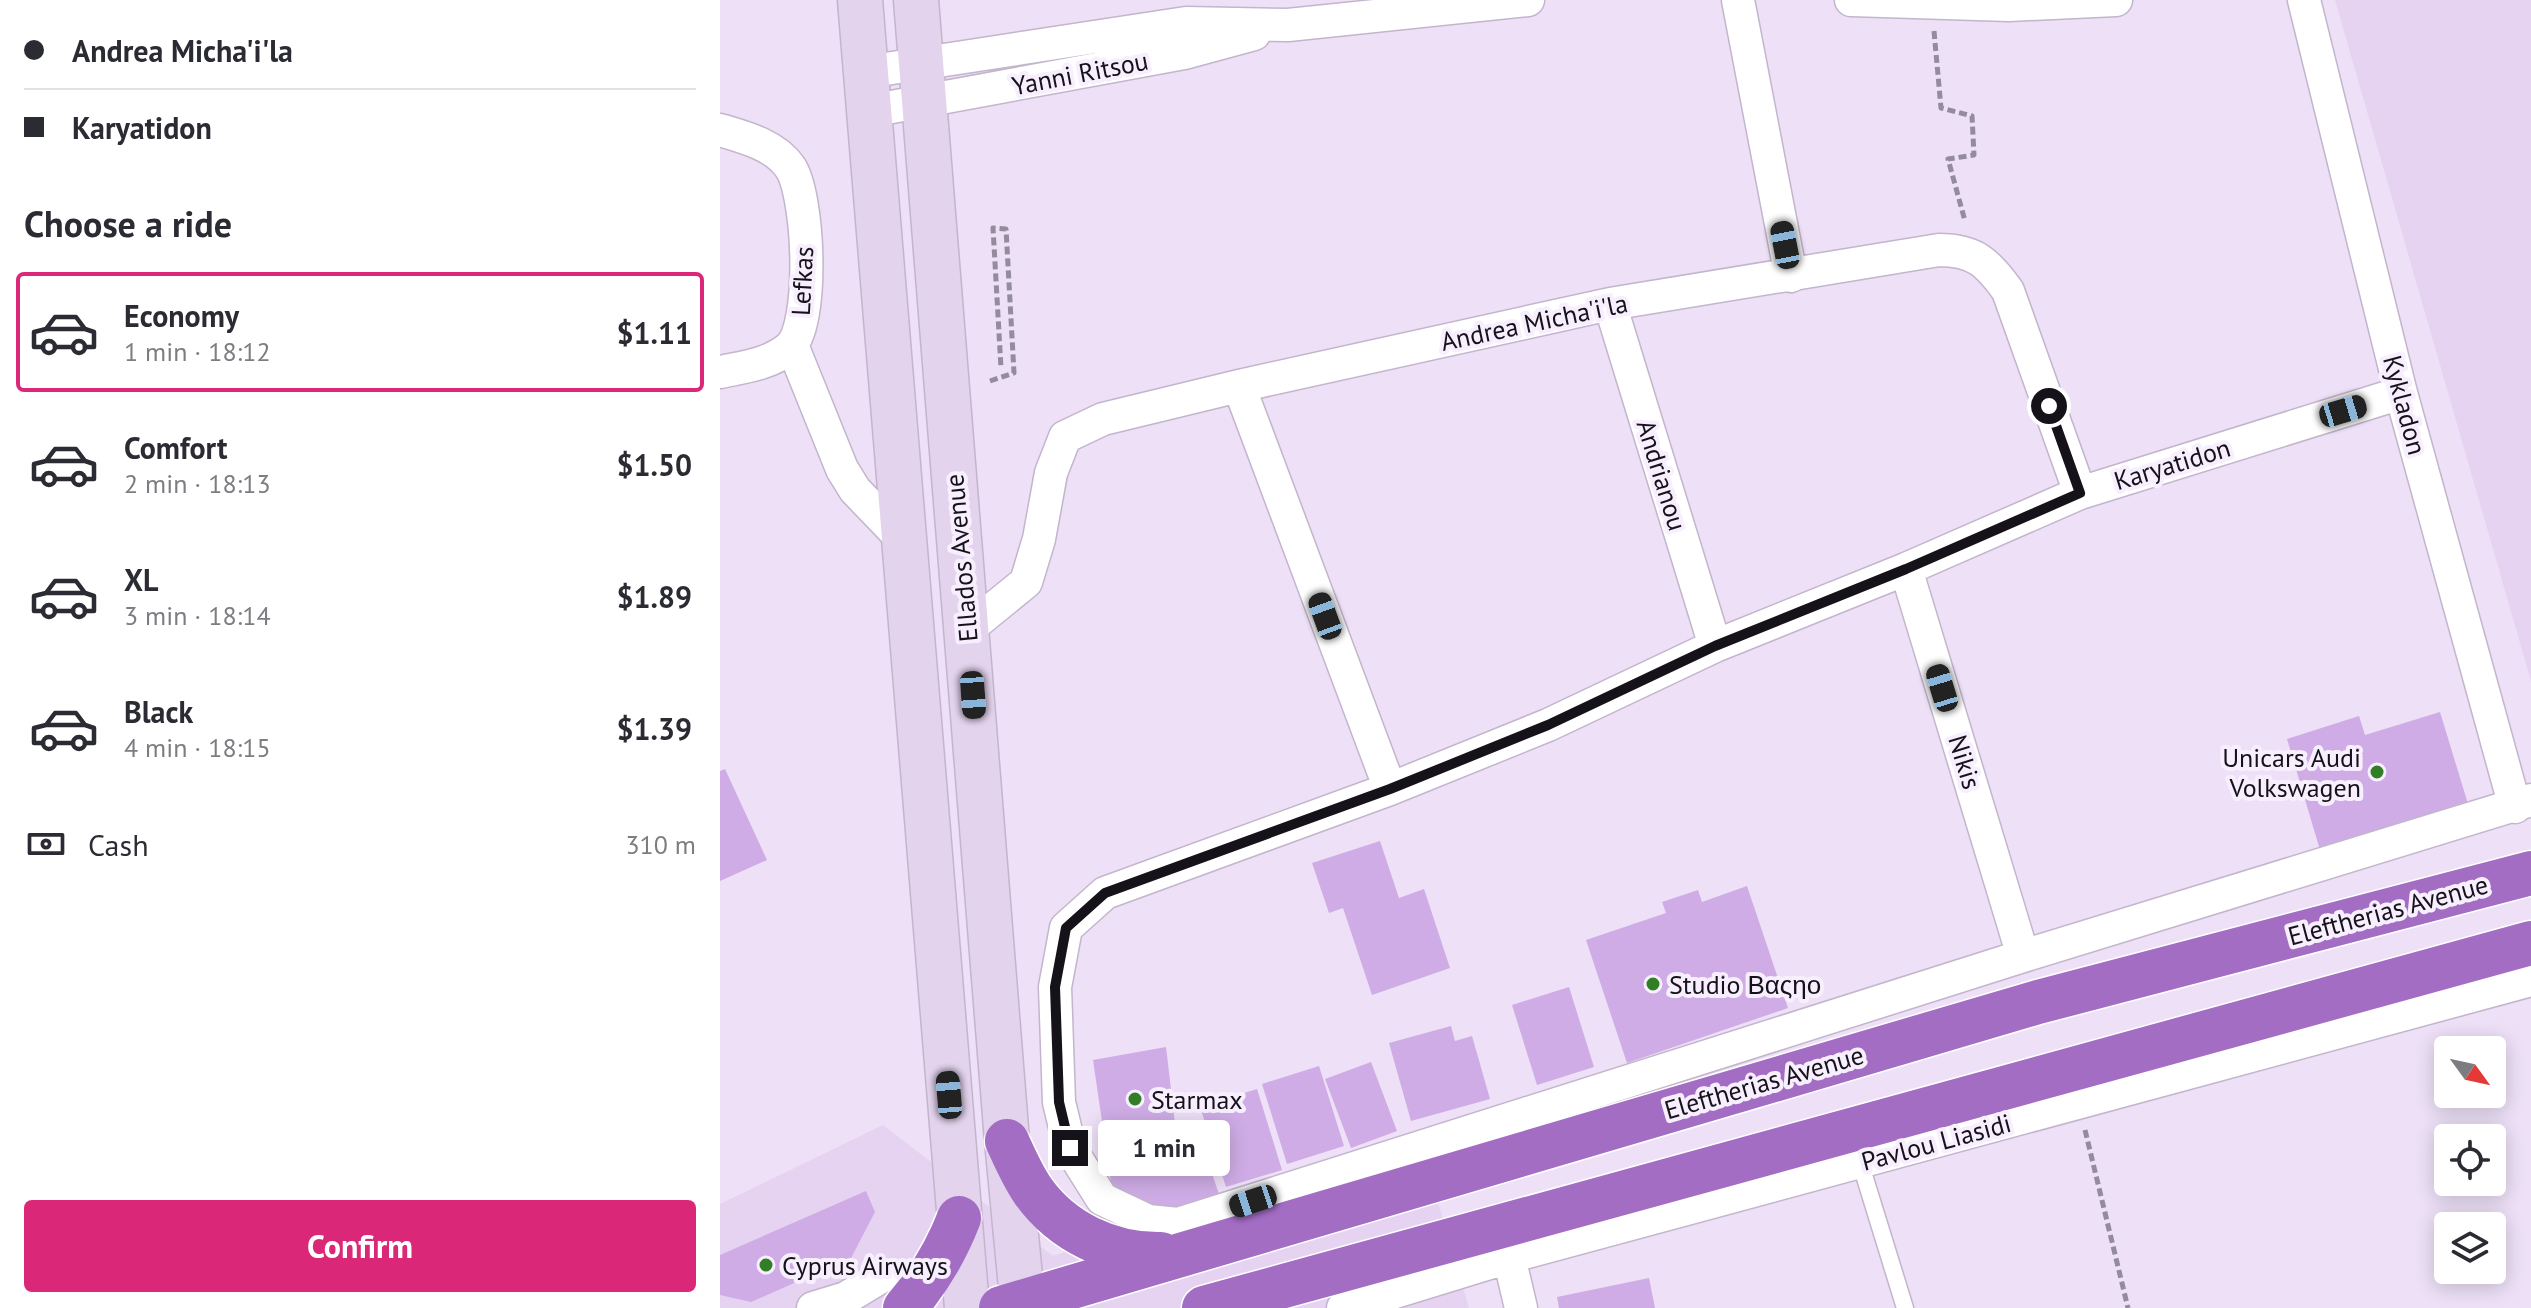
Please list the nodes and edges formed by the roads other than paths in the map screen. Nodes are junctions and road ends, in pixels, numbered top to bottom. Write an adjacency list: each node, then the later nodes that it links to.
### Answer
1 (860, 0): 11 (main road, Ellados Avenue)
2 (916, 0): 10 (main road, Ellados Avenue)
3 (1507, 0): 4 (street, Yanni Ritsou); 10 (street, Yanni Ritsou)
4 (1528, 0)
5 (1738, 0): 13 (street)
6 (1851, 0): 9 (street)
7 (2116, 0): 9 (street)
8 (2304, 0): 18 (street, Kykladon)
9 (2009, 2)
10 (923, 82): 11 (street, Yanni Ritsou); 22 (main road, Ellados Avenue)
11 (868, 92): 20 (main road, Ellados Avenue)
12 (720, 130): 15 (street, Lefkas)
13 (1791, 276): 14 (street, Andrea Micha'i'la); 19 (street, Andrea Micha'i'la)
14 (1610, 304): 17 (street, Andrea Micha'i'la); 23 (street, Andrianou)
15 (792, 345): 16 (street, Lefkas); 20 (street)
16 (720, 372)
17 (1239, 386): 22 (street, Andrea Micha'i'la); 24 (street)
18 (2401, 393): 19 (street, Karyatidon); 25 (street, Kykladon)
19 (2080, 493): 21 (street, Karyatidon)
20 (905, 542): 32 (main road, Ellados Avenue)
21 (1906, 569): 23 (street, Karyatidon); 28 (street, Nikis)
22 (967, 630): 30 (main road, Ellados Avenue)
23 (1715, 646): 24 (street, Karyatidon)
24 (1390, 789): 33 (street, Karyatidon)
25 (2523, 804): 28 (street, Karyatidon)
26 (2531, 873): 33 (highway, Eleftherias Avenue)
27 (2531, 943): 39 (highway)
28 (2023, 956): 33 (street, Karyatidon)
29 (2531, 980): 31 (street, Pavlou Liasidi)
30 (1007, 1141): 33 (highway); 36 (main road, Ellados Avenue)
31 (1860, 1162): 34 (street, Pavlou Liasidi); 42 (lane)
32 (959, 1218): 35 (highway); 38 (main road, Ellados Avenue)
33 (1185, 1237): 36 (highway, Eleftherias Avenue)
34 (1509, 1257): 40 (street, Pavlou Liasidi); 41 (street)
35 (894, 1292): 37 (street)
36 (1015, 1306)
37 (813, 1308)
38 (967, 1308)
39 (1204, 1308)
40 (1343, 1308)
41 (1521, 1308)
42 (1905, 1308)

